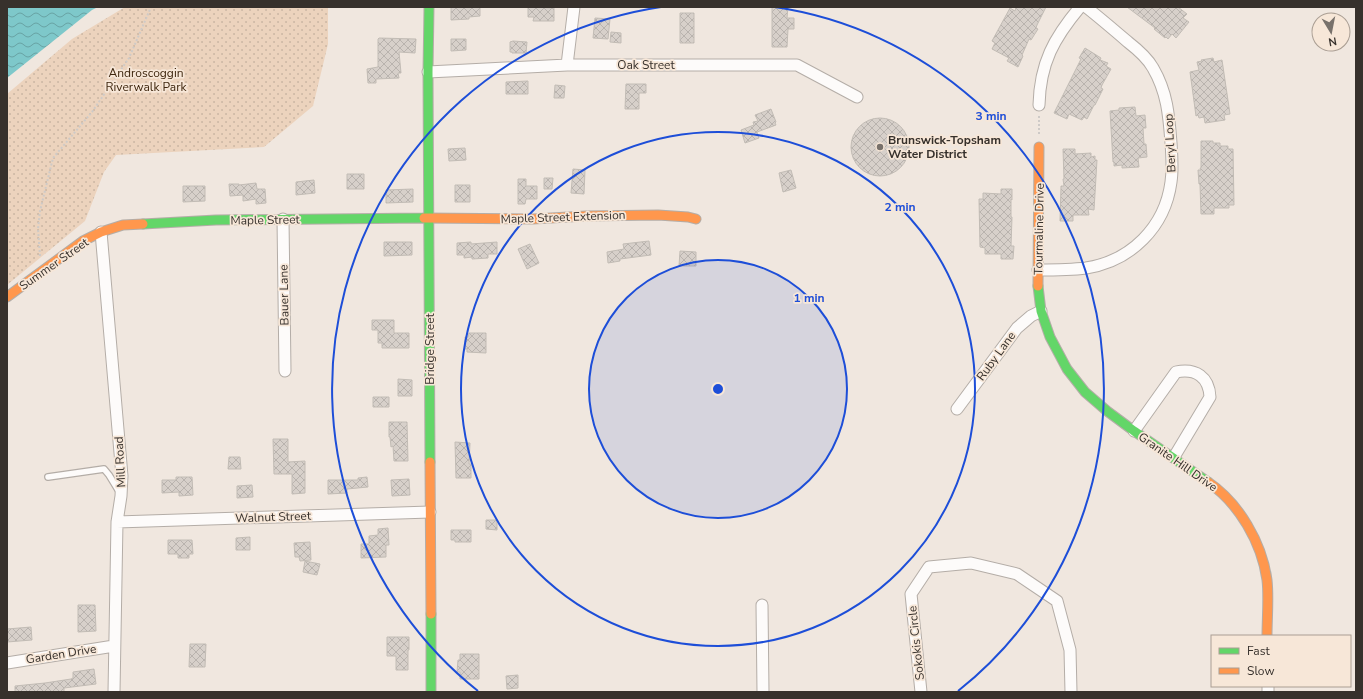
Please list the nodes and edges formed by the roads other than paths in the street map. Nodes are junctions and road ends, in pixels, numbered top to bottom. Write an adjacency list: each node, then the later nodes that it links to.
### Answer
1 (429, 7): 6 (street, Bridge Street)
2 (574, 7): 5 (street)
3 (1080, 7): 8 (street)
4 (1086, 7): 14 (street, Beryl Loop)
5 (567, 65): 6 (street, Oak Street); 7 (street, Oak Street)
6 (428, 72): 10 (street, Bridge Street)
7 (857, 97)
8 (1039, 105)
9 (1039, 147): 14 (street, Tourmaline Drive)
10 (429, 218): 11 (street, Maple Street); 12 (street, Maple Street Extension); 23 (street, Bridge Street)
11 (283, 219): 13 (street, Maple Street); 17 (street, Bauer Lane)
12 (696, 219)
13 (101, 232): 15 (street, Summer Street); 22 (street, Mill Road)
14 (1038, 270): 16 (street, Tourmaline Drive)
15 (7, 297)
16 (1042, 311): 18 (street, Ruby Lane); 19 (street, Granite Hill Drive)
17 (285, 371)
18 (957, 409)
19 (1134, 431): 20 (street, Granite Hill Drive); 20 (street)
20 (1174, 458): 26 (street, Granite Hill Drive)
21 (48, 477): 22 (lane)
22 (121, 496): 24 (street, Mill Road)
23 (430, 512): 24 (street, Walnut Street); 30 (street, Bridge Street)
24 (117, 522): 27 (street, Mill Road)
25 (762, 605): 31 (street)
26 (1267, 635)
27 (114, 646): 28 (street, Garden Drive); 29 (street, Mill Road)
28 (7, 663)
29 (114, 692)
30 (431, 692)
31 (763, 692)
32 (921, 692): 33 (street, Sokokis Circle)
33 (1070, 692)

